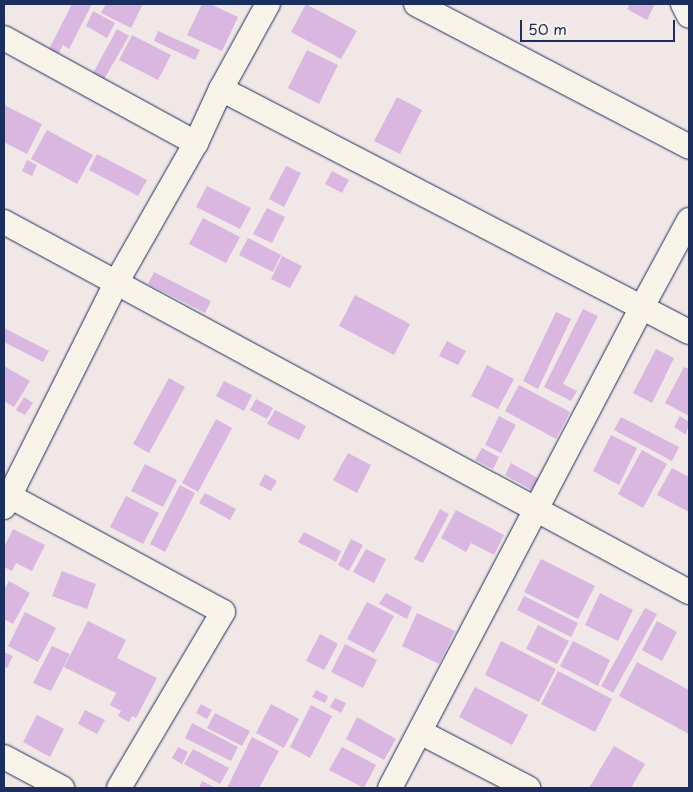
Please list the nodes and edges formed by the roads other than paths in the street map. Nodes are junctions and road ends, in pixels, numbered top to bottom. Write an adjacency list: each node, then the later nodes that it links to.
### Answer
1 (268, 4): 6 (street)
2 (416, 4): 8 (street)
3 (683, 4): 4 (street)
4 (689, 16)
5 (4, 38): 7 (street)
6 (221, 89): 7 (street); 12 (street)
7 (196, 143): 11 (street)
8 (689, 147)
9 (689, 220): 12 (street)
10 (4, 222): 11 (street)
11 (116, 283): 14 (street); 15 (street)
12 (642, 306): 13 (street); 15 (street)
13 (689, 332)
14 (6, 499): 20 (street)
15 (536, 510): 16 (street); 17 (street)
16 (689, 592)
17 (420, 732): 21 (street); 22 (street)
18 (4, 757): 19 (street)
19 (62, 788)
20 (119, 788)
21 (390, 788)
22 (528, 788)

